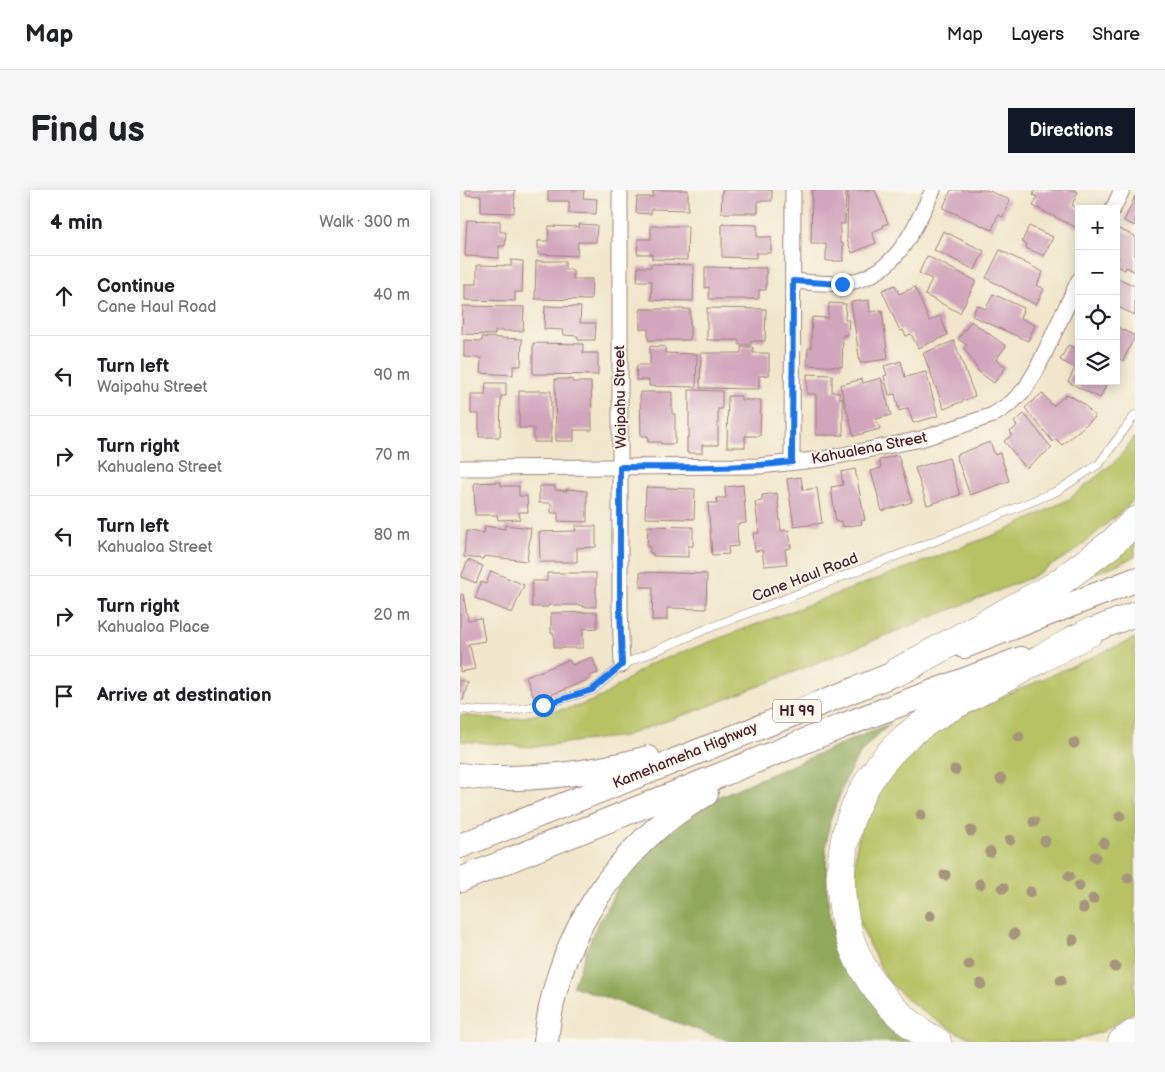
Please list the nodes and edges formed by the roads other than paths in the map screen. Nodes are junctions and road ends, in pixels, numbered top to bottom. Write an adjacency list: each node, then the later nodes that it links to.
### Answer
1 (620, 190): 10 (street, Waipahu Street)
2 (793, 190): 6 (street)
3 (932, 190): 6 (street)
4 (1122, 190): 5 (street)
5 (1115, 205)
6 (793, 281): 9 (street)
7 (1075, 288): 9 (street, Kahualena Street)
8 (1135, 415): 16 (lane, Cane Haul Road)
9 (792, 462): 10 (street, Kahualena Street)
10 (620, 467): 11 (street, Kahualena Street); 16 (street, Waipahu Street)
11 (460, 468)
12 (1135, 521): 17 (highway)
13 (1135, 580): 17 (main road, Kamehameha Highway / HI 99)
14 (1135, 614): 15 (main road, HI 99)
15 (1090, 632): 20 (main road, HI 99); 26 (highway)
16 (622, 665): 18 (lane, Cane Haul Road)
17 (897, 672): 19 (main road, Kamehameha Highway / HI 99)
18 (460, 709)
19 (762, 725): 21 (main road); 22 (main road, Kamehameha Highway / HI 99)
20 (842, 726): 23 (main road); 25 (main road, HI 99)
21 (460, 775)
22 (460, 846)
23 (460, 880)
24 (1135, 1033): 27 (highway)
25 (546, 1042)
26 (937, 1042)
27 (1122, 1042)

